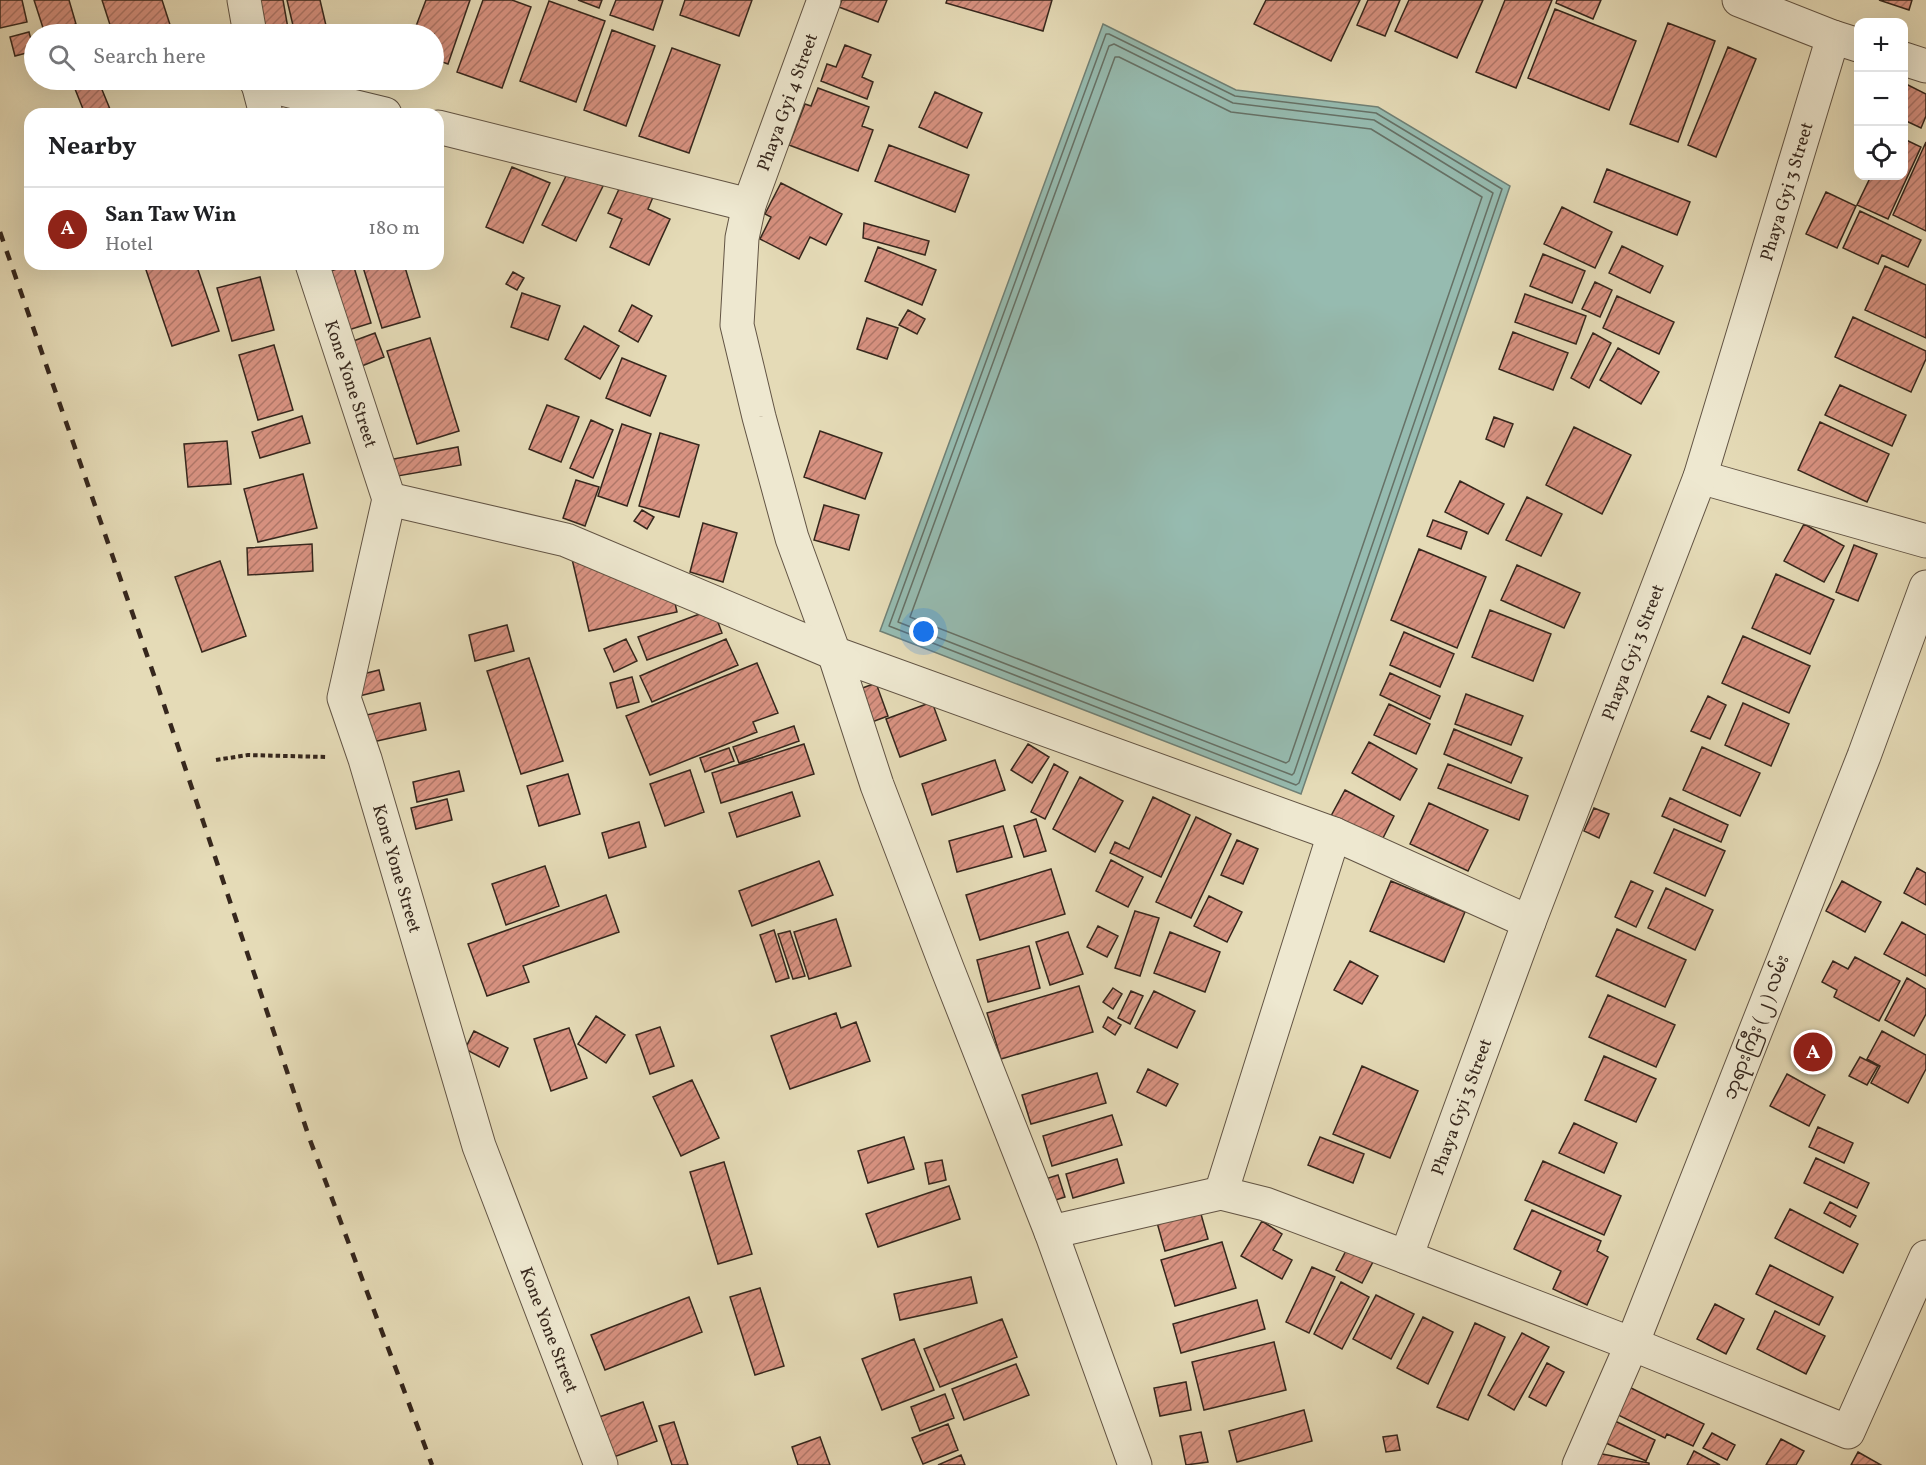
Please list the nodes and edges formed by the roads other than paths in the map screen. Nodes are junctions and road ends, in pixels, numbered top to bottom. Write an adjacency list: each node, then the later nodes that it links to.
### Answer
1 (244, 0): 4 (street)
2 (824, 0): 13 (street, Phaya Gyi 4 Street)
3 (1739, 0): 5 (street)
4 (248, 24)
5 (1846, 41): 15 (street, Phaya Gyi 3 Street)
6 (1908, 60): 7 (street)
7 (1926, 66)
8 (259, 90): 10 (street)
9 (292, 90): 11 (street)
10 (264, 108)
11 (362, 108)
12 (444, 129): 13 (street)
13 (749, 205): 19 (street, Phaya Gyi 4 Street)
14 (314, 270): 16 (street, Kone Yone Street)
15 (1700, 477): 17 (street); 21 (street, Phaya Gyi 3 Street)
16 (389, 499): 19 (street); 27 (street, Kone Yone Street)
17 (1926, 541)
18 (1926, 587): 26 (street, ဘုရားကြီး ( ၂ ) လမ်း)
19 (834, 653): 20 (street); 23 (street, Phaya Gyi 4 Street)
20 (1334, 834): 21 (street); 22 (street)
21 (1529, 922): 24 (street, Phaya Gyi 3 Street)
22 (1221, 1193): 23 (street); 24 (street)
23 (1051, 1232): 28 (street, Phaya Gyi 4 Street)
24 (1406, 1257): 26 (street)
25 (1926, 1257): 26 (street)
26 (1632, 1344): 29 (street, ဘုရားကြီး ( ၂ ) လမ်း)
27 (601, 1465)
28 (1135, 1465)
29 (1579, 1465)

